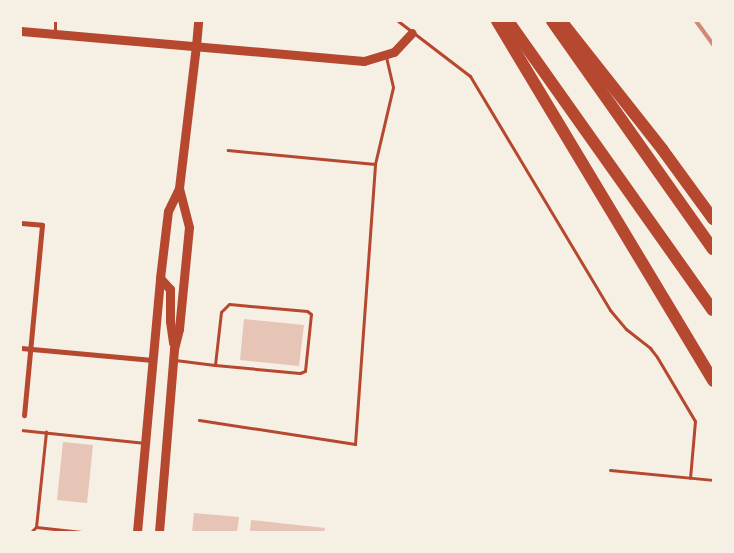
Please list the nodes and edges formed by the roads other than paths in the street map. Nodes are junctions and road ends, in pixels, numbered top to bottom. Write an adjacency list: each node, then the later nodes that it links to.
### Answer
1 (55, 21): 10 (lane)
2 (198, 21): 11 (main road)
3 (398, 21): 9 (lane)
4 (497, 21): 29 (highway)
5 (508, 21): 22 (highway)
6 (552, 21): 20 (highway)
7 (561, 21): 13 (highway)
8 (21, 30): 10 (main road)
9 (412, 33): 12 (main road); 36 (lane)
10 (55, 34): 11 (main road)
11 (196, 46): 12 (main road); 16 (main road)
12 (386, 55): 15 (lane)
13 (662, 149): 17 (highway); 18 (highway)
14 (228, 150): 15 (lane)
15 (375, 164): 31 (lane)
16 (179, 188): 21 (main road); 25 (main road)
17 (713, 212)
18 (713, 219)
19 (21, 222): 24 (street)
20 (713, 249)
21 (160, 278): 25 (main road); 26 (main road)
22 (713, 310)
23 (21, 348): 24 (street)
24 (30, 349): 26 (street); 30 (street)
25 (174, 349): 27 (main road)
26 (152, 360): 34 (main road)
27 (173, 360): 28 (lane); 42 (main road)
28 (215, 365): 28 (lane)
29 (713, 381)
30 (24, 415)
31 (199, 420)
32 (21, 430): 33 (lane)
33 (46, 432): 34 (lane); 38 (lane)
34 (145, 443): 41 (main road)
35 (610, 470): 36 (lane)
36 (690, 478): 37 (lane)
37 (713, 480)
38 (36, 527): 39 (lane); 40 (lane)
39 (31, 532)
40 (82, 532)
41 (137, 532)
42 (160, 532)

